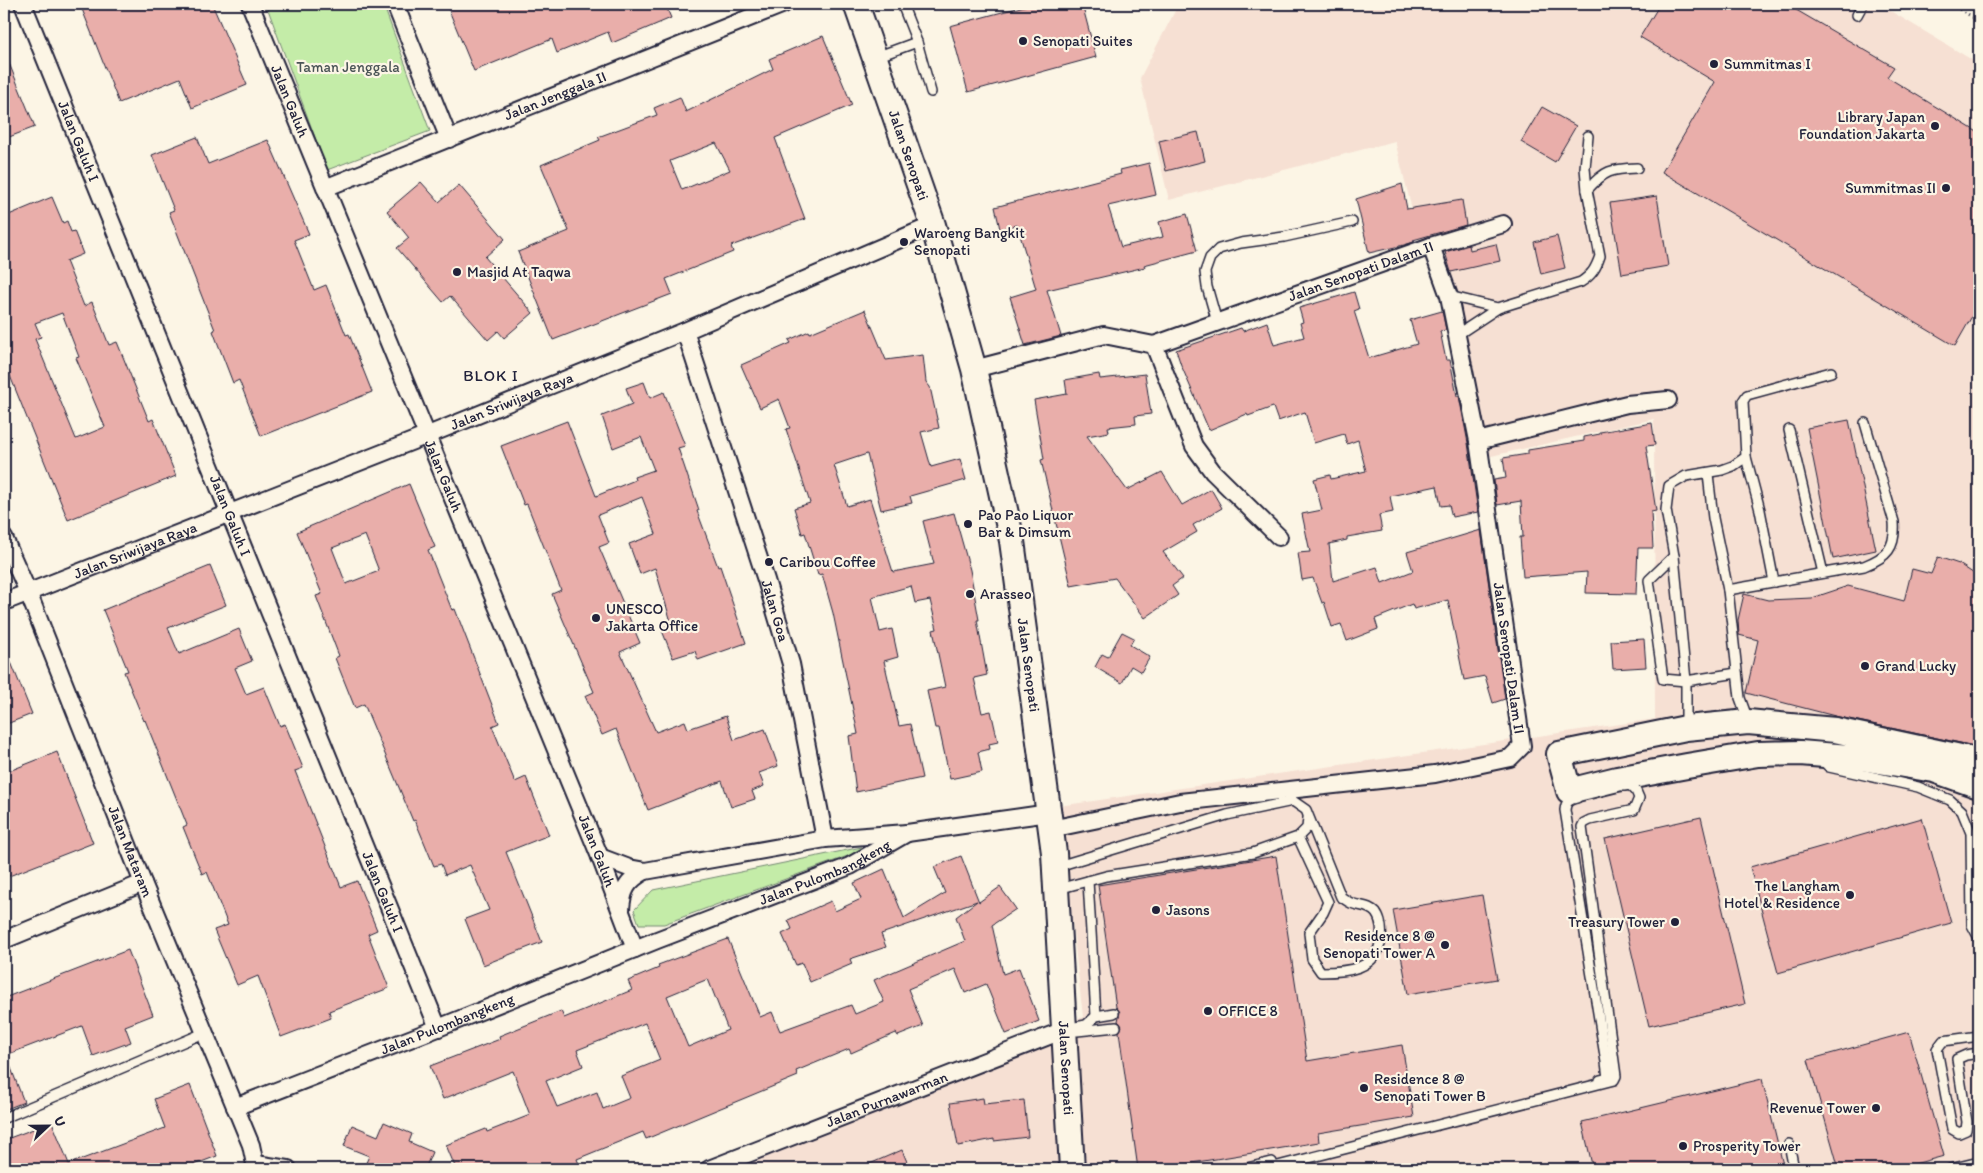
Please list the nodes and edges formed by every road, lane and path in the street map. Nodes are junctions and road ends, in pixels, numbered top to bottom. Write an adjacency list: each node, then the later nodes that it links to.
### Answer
1 (23, 4): 38 (street, Jalan Galuh I)
2 (250, 4): 17 (street, Jalan Galuh)
3 (395, 4): 15 (street)
4 (784, 4): 15 (street, Jalan Jenggala II)
5 (856, 4): 12 (main road, Jalan Senopati)
6 (902, 4): 11 (lane)
7 (1863, 4): 9 (lane)
8 (1951, 4): 10 (path)
9 (1857, 15)
10 (1979, 21)
11 (917, 42): 12 (lane); 13 (lane)
12 (874, 58): 21 (main road, Jalan Senopati)
13 (931, 92)
14 (1588, 136): 18 (lane)
15 (449, 139): 17 (street, Jalan Jenggala II)
16 (1637, 168): 18 (lane)
17 (325, 188): 34 (street, Jalan Galuh)
18 (1587, 190): 24 (lane)
19 (1352, 222): 25 (lane)
20 (1503, 224): 22 (street)
21 (933, 225): 26 (street, Jalan Sriwijaya Raya); 29 (main road, Jalan Senopati)
22 (1431, 246): 23 (street, Jalan Senopati Dalam II); 25 (street, Jalan Senopati Dalam II)
23 (1449, 296): 24 (lane); 27 (street, Jalan Senopati Dalam II)
24 (1498, 308): 27 (lane)
25 (1217, 322): 28 (street, Jalan Senopati Dalam II)
26 (685, 331): 34 (street, Jalan Sriwijaya Raya); 62 (street, Jalan Goa)
27 (1457, 335): 35 (street, Jalan Senopati Dalam II)
28 (1154, 345): 29 (street); 39 (street)
29 (974, 369): 58 (main road, Jalan Senopati)
30 (1831, 372): 36 (lane)
31 (1668, 400): 35 (street)
32 (1865, 423): 42 (lane)
33 (1789, 430): 42 (lane)
34 (428, 435): 38 (street, Jalan Sriwijaya Raya); 64 (street, Jalan Galuh)
35 (1478, 441): 51 (street, Jalan Senopati Dalam II)
36 (1746, 457): 37 (lane); 43 (lane)
37 (1708, 474): 41 (lane); 44 (lane)
38 (230, 513): 45 (street, Jalan Sriwijaya Raya); 77 (street, Jalan Galuh I)
39 (1279, 537)
40 (4, 538): 45 (street, Jalan Mataram)
41 (1674, 556): 48 (lane); 48 (lane)
42 (1823, 574): 43 (lane)
43 (1774, 582): 44 (lane)
44 (1728, 590): 47 (lane)
45 (28, 592): 46 (street, Jalan Sriwijaya Raya); 68 (street, Jalan Mataram)
46 (4, 602)
47 (1737, 673): 48 (lane); 49 (lane)
48 (1686, 682): 50 (lane)
49 (1748, 722): 50 (main road); 53 (main road)
50 (1686, 728): 54 (main road); 56 (main road)
51 (1522, 746): 58 (street, Jalan Pulombangkeng)
52 (1814, 754): 54 (main road); 55 (main road); 70 (lane)
53 (1979, 761)
54 (1687, 766): 56 (main road)
55 (1979, 786)
56 (1582, 788): 82 (lane); 82 (lane)
57 (1306, 810): 61 (lane); 61 (lane); 66 (lane)
58 (1050, 821): 59 (street, Jalan Pulombangkeng); 66 (main road, Jalan Senopati)
59 (907, 833): 60 (street, Jalan Pulombangkeng); 63 (street, Jalan Pulombangkeng)
60 (869, 835): 62 (street, Jalan Pulombangkeng); 63 (street)
61 (1298, 837): 67 (lane)
62 (825, 839): 65 (street, Jalan Pulombangkeng)
63 (874, 852): 72 (street, Jalan Pulombangkeng)
64 (600, 857): 65 (street, Jalan Pulombangkeng); 69 (street, Jalan Galuh)
65 (645, 871): 69 (street, Jalan Pulombangkeng)
66 (1056, 878): 67 (lane); 78 (main road, Jalan Senopati)
67 (1088, 881): 75 (lane)
68 (143, 883): 71 (street); 79 (street, Jalan Mataram)
69 (621, 912): 72 (street); 73 (street, Jalan Galuh)
70 (1979, 938)
71 (4, 940)
72 (657, 940): 73 (street, Jalan Pulombangkeng)
73 (635, 949): 77 (street, Jalan Pulombangkeng)
74 (1114, 1013): 75 (lane)
75 (1096, 1016): 78 (lane)
76 (1116, 1027): 78 (lane)
77 (438, 1028): 83 (street, Jalan Pulombangkeng)
78 (1064, 1031): 89 (street, Jalan Purnawarman); 90 (main road, Jalan Senopati)
79 (204, 1033): 83 (street, Jalan Mataram); 84 (lane)
80 (1979, 1036): 81 (lane)
81 (1979, 1053)
82 (1609, 1080): 91 (lane); 92 (lane)
83 (235, 1107): 87 (street, Jalan Mataram)
84 (4, 1118)
85 (1789, 1144): 93 (lane)
86 (1979, 1162): 94 (lane)
87 (256, 1167): 88 (street)
88 (288, 1169)
89 (709, 1169)
90 (1072, 1169)
91 (1243, 1169)
92 (1266, 1169)
93 (1794, 1169)
94 (1950, 1169)

